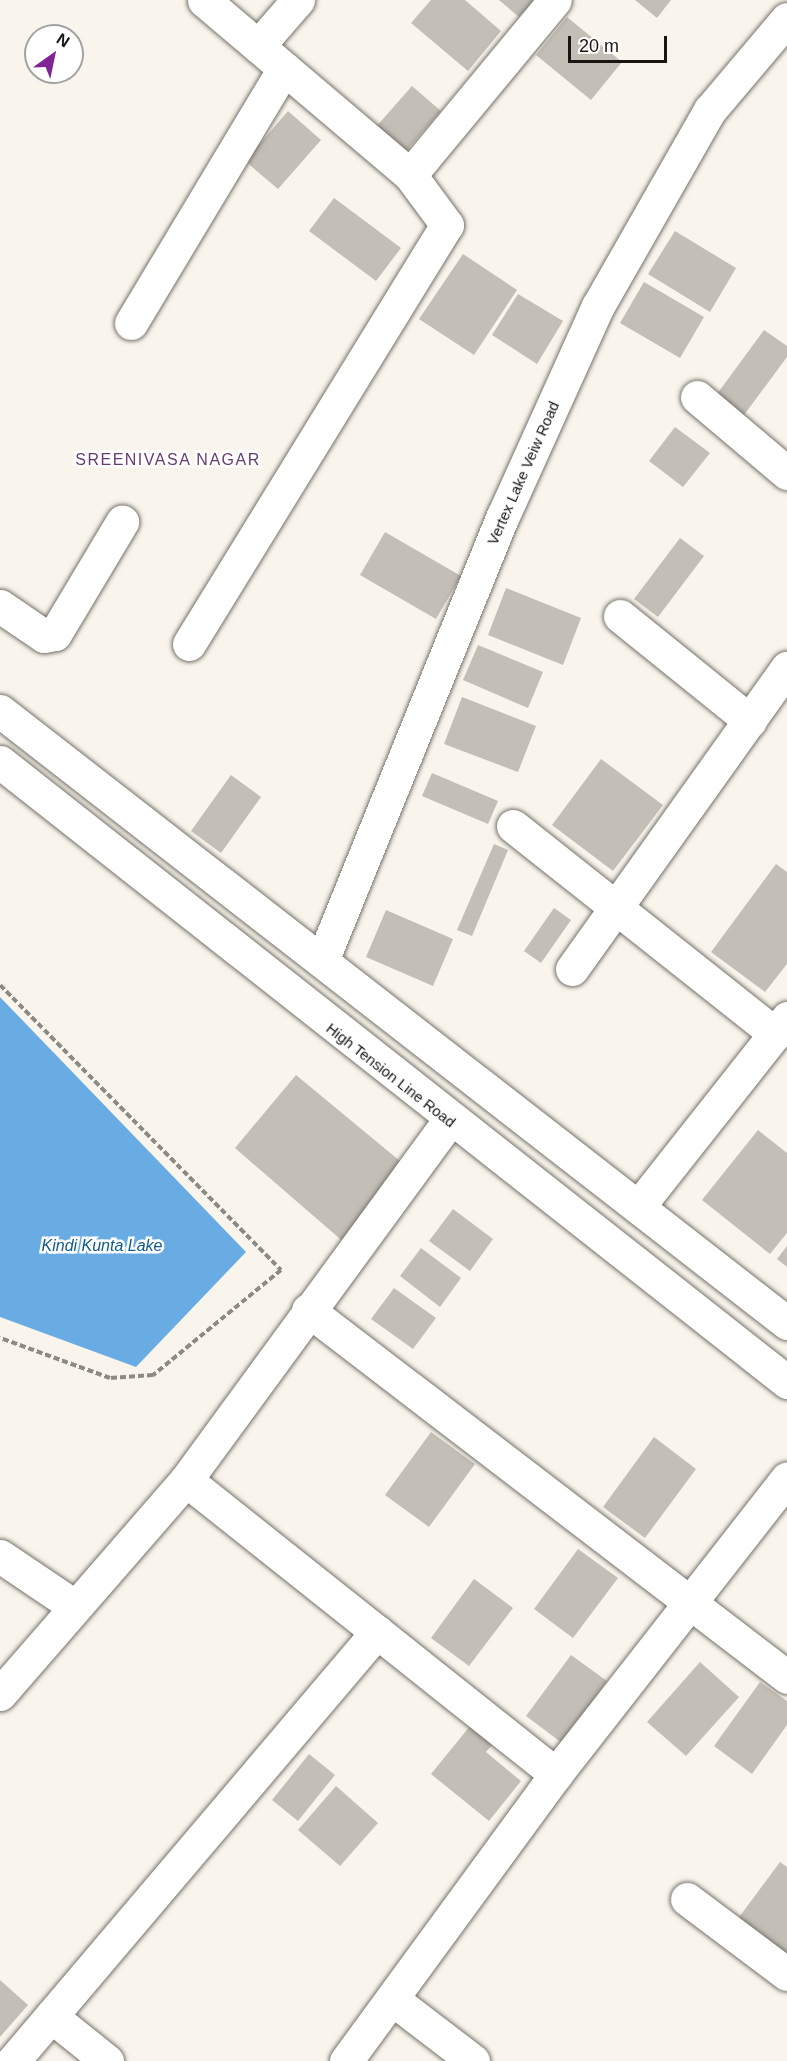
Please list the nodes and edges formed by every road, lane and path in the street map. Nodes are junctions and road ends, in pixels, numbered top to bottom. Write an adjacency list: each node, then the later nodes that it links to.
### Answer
1 (204, 0): 5 (street)
2 (298, 0): 5 (street)
3 (555, 0): 7 (street)
4 (787, 19): 21 (street, Vertex Lake Veiw Road)
5 (258, 46): 6 (street)
6 (284, 68): 7 (street); 8 (street)
7 (410, 175): 14 (street)
8 (130, 323)
9 (697, 397): 10 (street)
10 (787, 473)
11 (122, 522): 12 (street)
12 (0, 606)
13 (620, 616): 17 (street)
14 (189, 644)
15 (787, 668): 17 (street)
16 (0, 711): 21 (street)
17 (750, 720): 20 (street)
18 (0, 762): 25 (street, High Tension Line Road)
19 (513, 826): 20 (street)
20 (616, 908): 22 (street); 24 (street)
21 (321, 961): 26 (street)
22 (572, 969)
23 (0, 985): 29 (path)
24 (781, 1026): 26 (street)
25 (449, 1120): 27 (street); 30 (street, High Tension Line Road)
26 (638, 1207): 28 (street)
27 (308, 1310): 32 (street); 34 (street)
28 (787, 1323)
29 (0, 1338)
30 (787, 1382)
31 (787, 1478): 34 (street)
32 (186, 1480): 35 (street); 36 (street)
33 (0, 1556): 35 (street)
34 (690, 1602): 37 (street); 39 (street)
35 (74, 1606): 38 (street)
36 (377, 1632): 39 (street); 43 (street)
37 (787, 1677)
38 (0, 1694)
39 (556, 1774): 42 (street)
40 (687, 1899): 41 (street)
41 (787, 1974)
42 (392, 1999): 46 (street); 47 (street)
43 (51, 2016): 44 (street); 45 (street)
44 (13, 2061)
45 (107, 2061)
46 (346, 2061)
47 (473, 2061)

